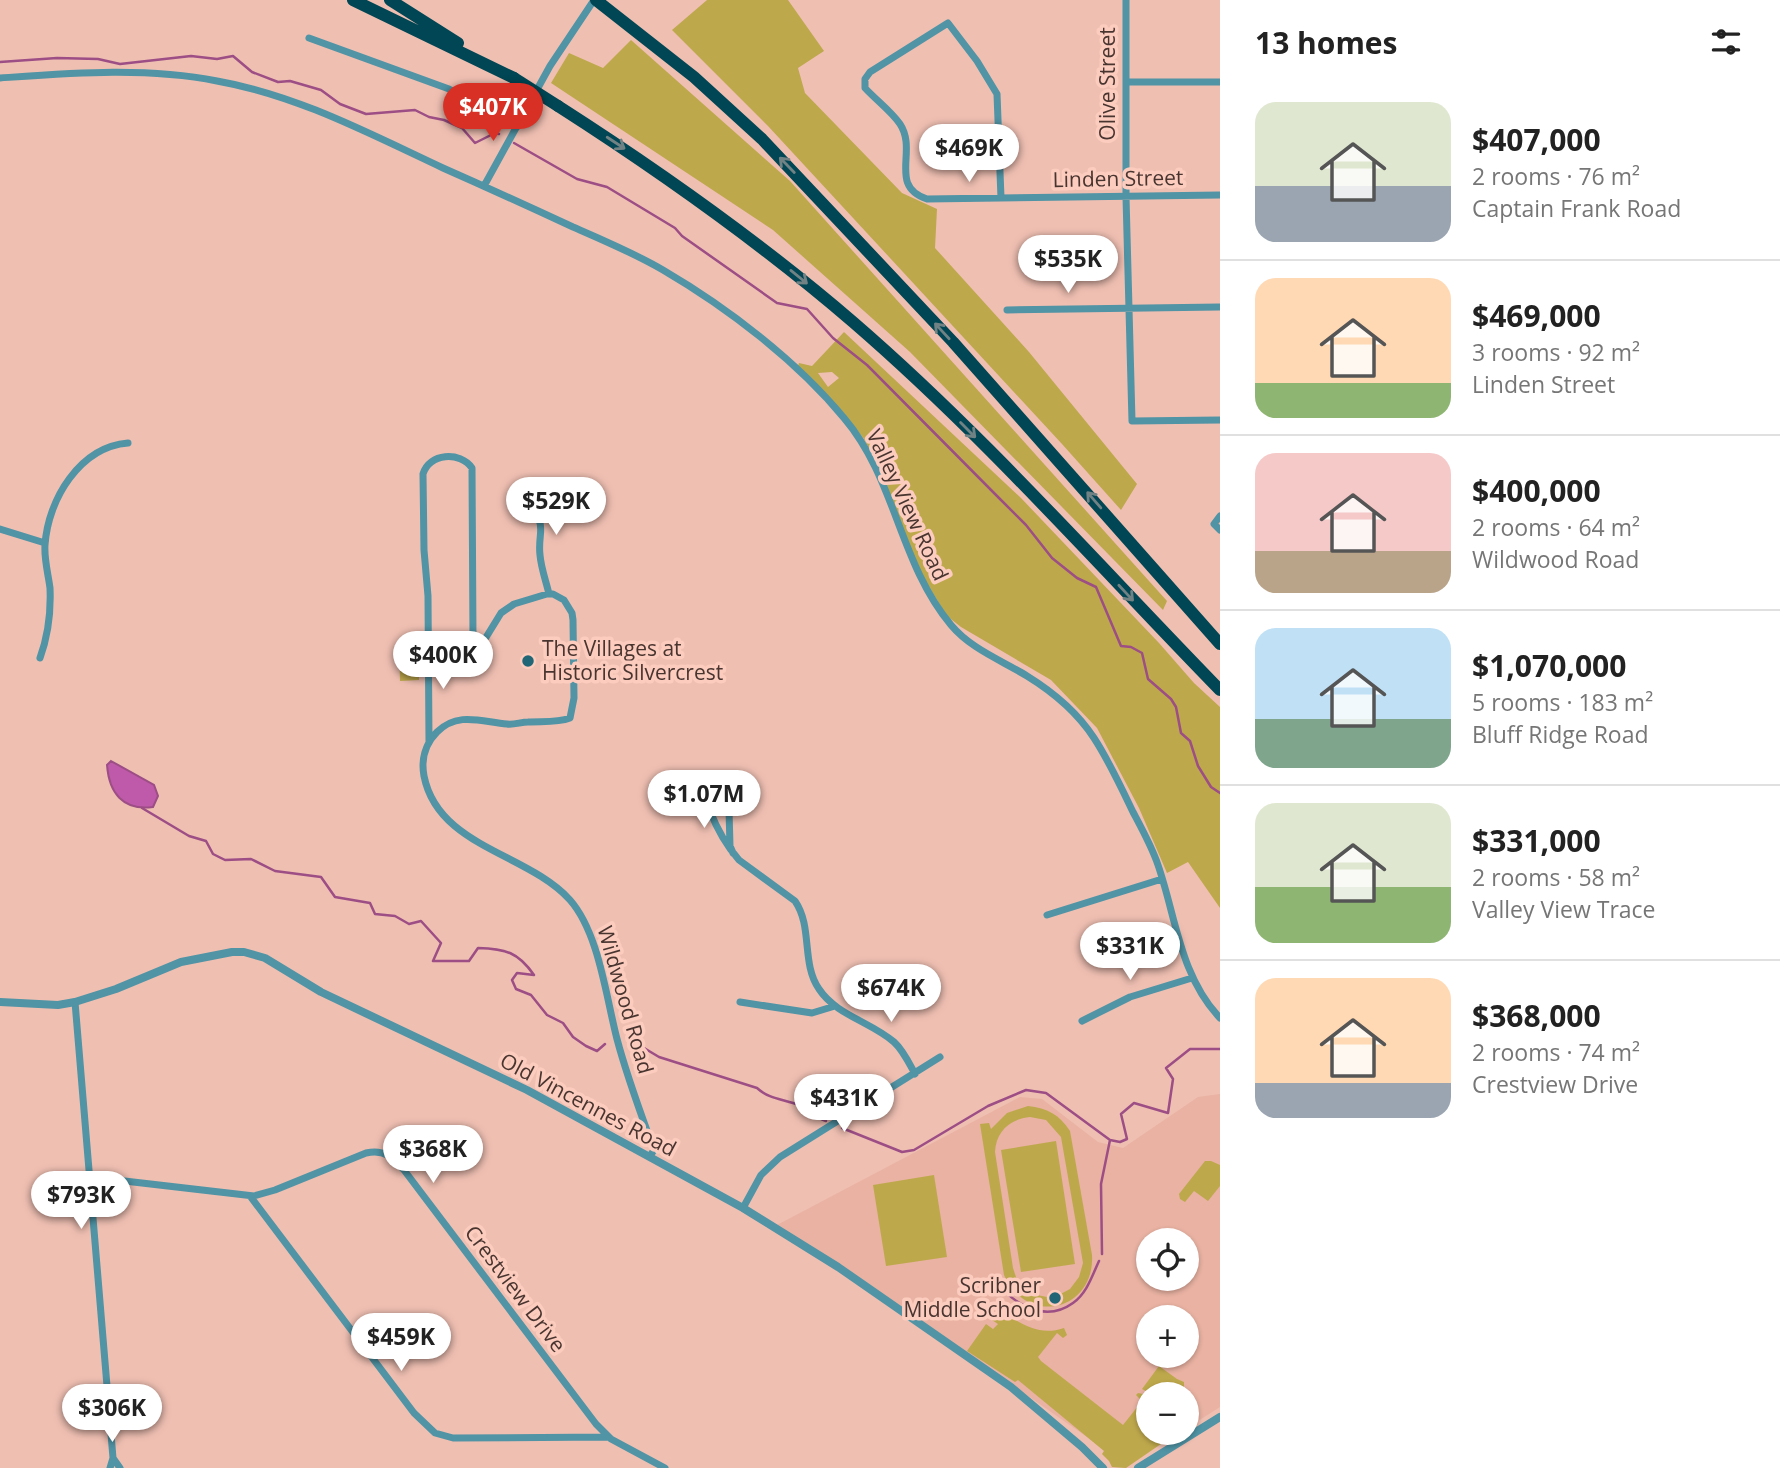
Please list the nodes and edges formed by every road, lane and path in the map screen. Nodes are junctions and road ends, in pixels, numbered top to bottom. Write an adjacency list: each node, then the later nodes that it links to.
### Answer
1 (353, 0): 7 (highway)
2 (390, 0): 7 (highway)
3 (596, 0): 10 (street); 28 (highway, one-way to 3)
4 (1126, 0): 8 (street, Olive Street)
5 (309, 38): 10 (street)
6 (0, 78): 11 (street, Valley View Road)
7 (514, 78): 30 (highway, one-way to 30, bridge)
8 (1126, 82): 9 (street); 13 (street, Olive Street)
9 (1220, 82)
10 (518, 126): 11 (street)
11 (484, 186): 33 (street, Valley View Road)
12 (1220, 195): 13 (street, Linden Street)
13 (1126, 197): 14 (street, Linden Street); 16 (street, Olive Street)
14 (1001, 198): 14 (street, Linden Street)
15 (1220, 307): 16 (street)
16 (1130, 308): 17 (street); 18 (street, Olive Street)
17 (1007, 310)
18 (1220, 420)
19 (128, 443): 24 (street)
20 (522, 507): 25 (street)
21 (1220, 516): 23 (street)
22 (0, 529): 24 (street)
23 (1220, 530)
24 (45, 543): 29 (street)
25 (549, 594): 27 (street); 31 (street)
26 (428, 639): 27 (street); 27 (street); 31 (street)
27 (473, 639)
28 (1220, 644)
29 (40, 658)
30 (1220, 690)
31 (429, 743): 44 (street, Wildwood Road)
32 (733, 853): 32 (street); 39 (street)
33 (1162, 879): 34 (street); 35 (street, Valley View Road)
34 (1047, 915)
35 (1192, 978): 40 (street, Valley View Road); 41 (street)
36 (0, 1002): 37 (street, Old Vincennes Road)
37 (75, 1002): 44 (street, Old Vincennes Road); 45 (street)
38 (740, 1002): 39 (street)
39 (835, 1006): 43 (street)
40 (1220, 1018)
41 (1082, 1021)
42 (940, 1058): 43 (street)
43 (915, 1074): 47 (street)
44 (650, 1156): 47 (street, Old Vincennes Road)
45 (90, 1177): 46 (street, Crestview Drive); 50 (street)
46 (250, 1196): 49 (street); 49 (street, Crestview Drive)
47 (743, 1208): 54 (street, Old Vincennes Road)
48 (1220, 1417): 55 (street)
49 (609, 1437): 53 (street, Crestview Drive)
50 (113, 1458): 51 (street); 52 (street)
51 (110, 1468)
52 (120, 1468)
53 (665, 1468)
54 (1103, 1468)
55 (1138, 1468)

